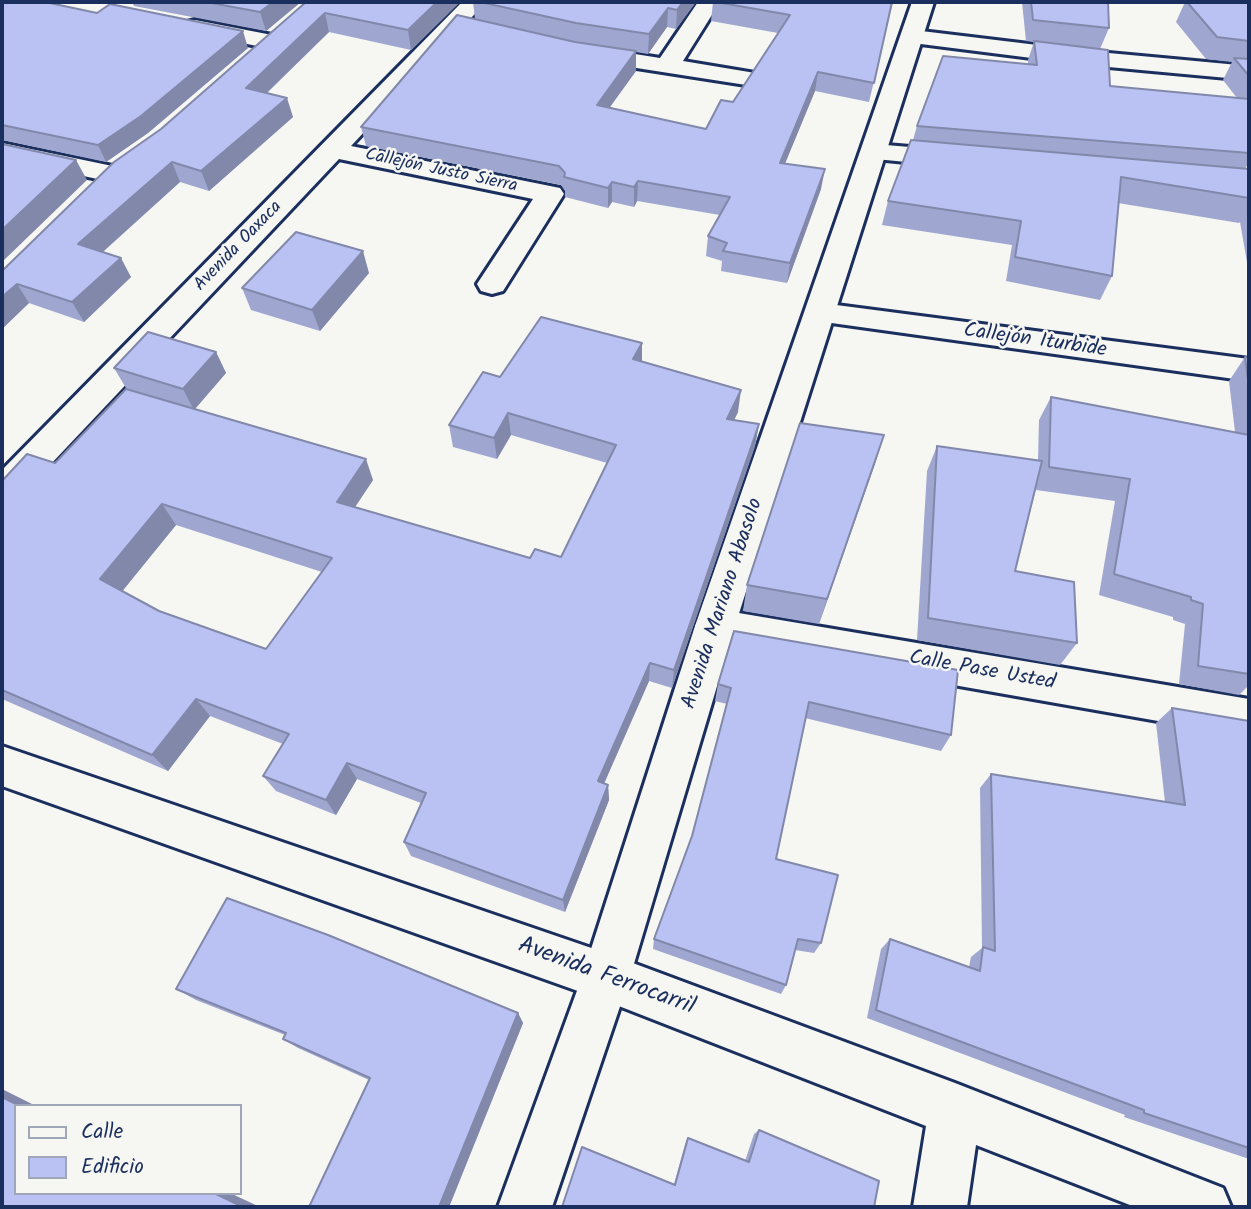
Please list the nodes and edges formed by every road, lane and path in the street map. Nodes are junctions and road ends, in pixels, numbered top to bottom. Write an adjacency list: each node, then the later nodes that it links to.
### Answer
1 (475, 2): 11 (street, Avenida Oaxaca)
2 (709, 2): 8 (street)
3 (923, 2): 5 (street, Avenida Mariano Abasolo)
4 (167, 22): 7 (street)
5 (913, 37): 9 (street); 13 (street, Avenida Mariano Abasolo)
6 (562, 49): 8 (street)
7 (251, 60)
8 (667, 66): 10 (street)
9 (1249, 73)
10 (746, 78)
11 (332, 150): 16 (street, Callejón Justo Sierra); 19 (street, Avenida Oaxaca)
12 (2, 151): 15 (street)
13 (874, 152): 14 (street); 17 (street, Avenida Mariano Abasolo)
14 (985, 162)
15 (92, 193)
16 (492, 284)
17 (821, 313): 18 (street, Callejón Iturbide); 20 (street, Avenida Mariano Abasolo)
18 (1249, 370)
19 (2, 492)
20 (715, 626): 21 (street, Calle Pase Usted); 23 (street, Avenida Mariano Abasolo)
21 (1249, 718)
22 (2, 766): 23 (street, Avenida Ferrocarril)
23 (606, 977): 24 (street, Avenida Ferrocarril); 25 (street, Avenida Mariano Abasolo)
24 (955, 1110): 26 (street); 27 (street, Avenida Ferrocarril)
25 (525, 1207)
26 (940, 1207)
27 (1204, 1207)

